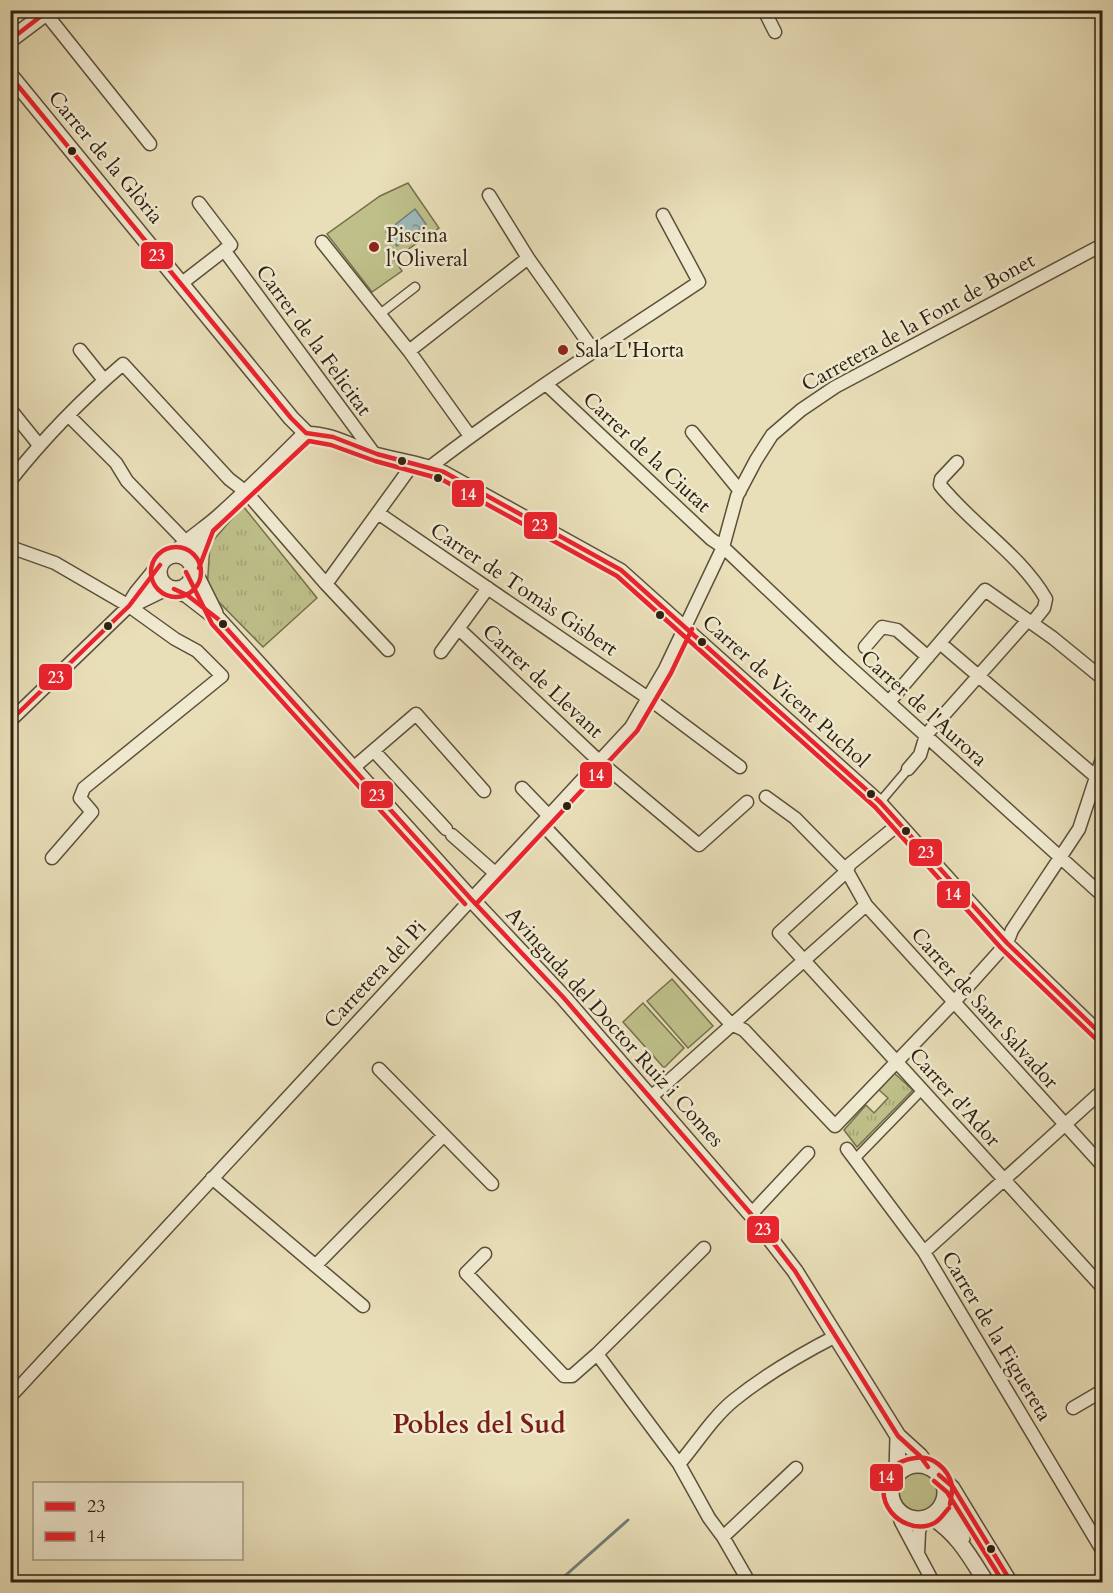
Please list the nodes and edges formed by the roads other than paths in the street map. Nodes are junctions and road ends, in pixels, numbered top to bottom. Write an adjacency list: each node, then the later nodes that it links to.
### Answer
1 (764, 10): 3 (street)
2 (46, 11): 4 (street); 6 (street)
3 (775, 32)
4 (10, 39)
5 (10, 75): 14 (street, Carrer de la Glòria)
6 (150, 144)
7 (489, 195): 13 (street)
8 (199, 203): 12 (street, Carrer de la Felicitat)
9 (663, 215): 19 (street)
10 (322, 242): 16 (street)
11 (1102, 245): 33 (street, Carretera de la Font de Bonet)
12 (227, 248): 14 (street); 28 (street, Carrer de la Felicitat)
13 (528, 258): 18 (street); 19 (street)
14 (182, 283): 25 (street, Carrer de la Glòria)
15 (415, 287): 16 (street)
16 (380, 314): 18 (street)
17 (80, 350): 20 (street)
18 (409, 351): 26 (street)
19 (594, 351): 21 (street)
20 (104, 380): 23 (street); 34 (street)
21 (546, 384): 26 (street); 36 (street, Carrer de la Ciutat)
22 (10, 409): 27 (street)
23 (69, 416): 27 (street); 38 (street, Avinguda del Doctor Ruiz i Comes)
24 (692, 432): 33 (street)
25 (306, 433): 28 (street, Carrer de Vicent Puchol); 34 (street)
26 (470, 436): 31 (street)
27 (39, 445): 32 (street)
28 (374, 453): 30 (street, Carrer de Vicent Puchol)
29 (957, 462): 45 (street)
30 (413, 464): 31 (street, Carrer de Vicent Puchol); 35 (street)
31 (430, 467): 46 (street, Carrer de Vicent Puchol)
32 (10, 481)
33 (740, 491): 36 (street, Carretera de la Font de Bonet)
34 (246, 492): 38 (street); 40 (street)
35 (378, 513): 40 (street); 42 (street, Carrer de Tomàs Gisbert)
36 (723, 547): 46 (street, Carretera del Pi); 56 (street, Carrer de l'Aurora)
37 (10, 548): 43 (street)
38 (190, 553): 39 (street); 41 (street); 44 (street, Avinguda del Doctor Ruiz i Comes)
39 (160, 565): 41 (street); 43 (street)
40 (326, 584): 50 (street)
41 (171, 588): 43 (street); 44 (street, Avinguda del Doctor Ruiz i Comes)
42 (488, 588): 47 (street); 55 (street, Carrer de Tomàs Gisbert)
43 (129, 606): 57 (street); 73 (street)
44 (218, 619): 63 (street, Avinguda del Doctor Ruiz i Comes)
45 (1030, 621): 48 (street); 53 (street); 54 (street)
46 (685, 626): 55 (street, Carretera del Pi); 70 (street, Carrer de Vicent Puchol)
47 (459, 629): 51 (street); 61 (street, Carrer de Llevant)
48 (940, 643): 52 (street); 53 (street)
49 (865, 647): 52 (street)
50 (388, 650)
51 (441, 652)
52 (927, 657): 56 (street)
53 (978, 677): 58 (street); 65 (street)
54 (1102, 678)
55 (648, 698): 61 (street, Carretera del Pi); 62 (street, Carrer de Tomàs Gisbert)
56 (889, 702): 58 (street, Carrer de l'Aurora)
57 (10, 721)
58 (926, 735): 64 (street); 74 (street, Carrer de l'Aurora)
59 (374, 751): 63 (street); 67 (street); 76 (street)
60 (1102, 759): 65 (street)
61 (599, 761): 69 (street, Carrer de Llevant); 71 (street, Carretera del Pi)
62 (740, 767)
63 (352, 769): 78 (street, Avinguda del Doctor Ruiz i Comes)
64 (908, 769): 70 (street)
65 (1099, 779): 74 (street)
66 (522, 788): 71 (street)
67 (484, 791)
68 (766, 797): 75 (street, Carrer de Sant Salvador)
69 (747, 802)
70 (880, 802): 72 (street, Carrer de Vicent Puchol)
71 (546, 820): 76 (street, Carretera del Pi); 83 (street)
72 (899, 824): 75 (street); 80 (street, Carrer de Vicent Puchol)
73 (52, 858)
74 (1059, 858): 77 (street, Carrer de l'Aurora); 80 (street)
75 (847, 871): 79 (street, Carrer de Sant Salvador); 81 (street, Carrer d'Ador)
76 (495, 873): 78 (street, Carretera del Pi)
77 (1102, 895)
78 (471, 899): 89 (street, Avinguda del Doctor Ruiz i Comes); 95 (street, Carretera del Pi)
79 (866, 905): 81 (street); 82 (street, Carrer de Sant Salvador)
80 (1007, 943): 82 (street); 84 (street, Carrer de Vicent Puchol)
81 (804, 959): 83 (street); 85 (street, Carrer d'Ador)
82 (954, 1002): 85 (street); 90 (street, Carrer de Sant Salvador)
83 (731, 1024): 85 (street); 89 (street)
84 (1102, 1035)
85 (896, 1061): 87 (street, Carrer d'Ador)
86 (379, 1069): 91 (street)
87 (923, 1089): 93 (street); 96 (street, Carrer d'Ador)
88 (1102, 1091): 90 (street)
89 (651, 1097): 98 (street, Avinguda del Doctor Ruiz i Comes)
90 (1066, 1125): 94 (street, Carrer de Sant Salvador); 96 (street)
91 (444, 1135): 97 (street); 102 (street)
92 (807, 1153): 98 (street)
93 (851, 1154): 100 (street, Carrer de la Figuereta)
94 (1102, 1165)
95 (212, 1178): 102 (street); 108 (street, Carretera del Pi)
96 (1004, 1180): 100 (street); 103 (street, Carrer d'Ador)
97 (492, 1184)
98 (751, 1214): 105 (street, Avinguda del Doctor Ruiz i Comes)
99 (704, 1248): 106 (street)
100 (924, 1252): 121 (street, Carrer de la Figuereta)
101 (485, 1254): 106 (street)
102 (316, 1265): 104 (street)
103 (1102, 1287)
104 (363, 1306)
105 (836, 1336): 110 (street, Avinguda del Doctor Ruiz i Comes); 111 (street)
106 (597, 1353): 111 (street)
107 (1102, 1391): 109 (street)
108 (10, 1397)
109 (1073, 1408)
110 (898, 1436): 113 (street, Avinguda del Doctor Ruiz i Comes); 114 (street)
111 (679, 1464): 119 (street)
112 (796, 1468): 119 (street)
113 (933, 1471): 114 (street); 115 (street); 118 (street)
114 (897, 1475): 116 (street)
115 (943, 1502): 117 (street); 118 (street); 120 (street)
116 (897, 1509): 117 (street); 122 (street)
117 (927, 1517): 120 (street); 122 (street)
118 (979, 1528): 120 (street); 126 (street)
119 (723, 1537): 123 (street)
120 (964, 1544): 125 (street)
121 (1102, 1550)
122 (918, 1555): 124 (street)
123 (749, 1582)
124 (933, 1582)
125 (986, 1582)
126 (1011, 1582)

